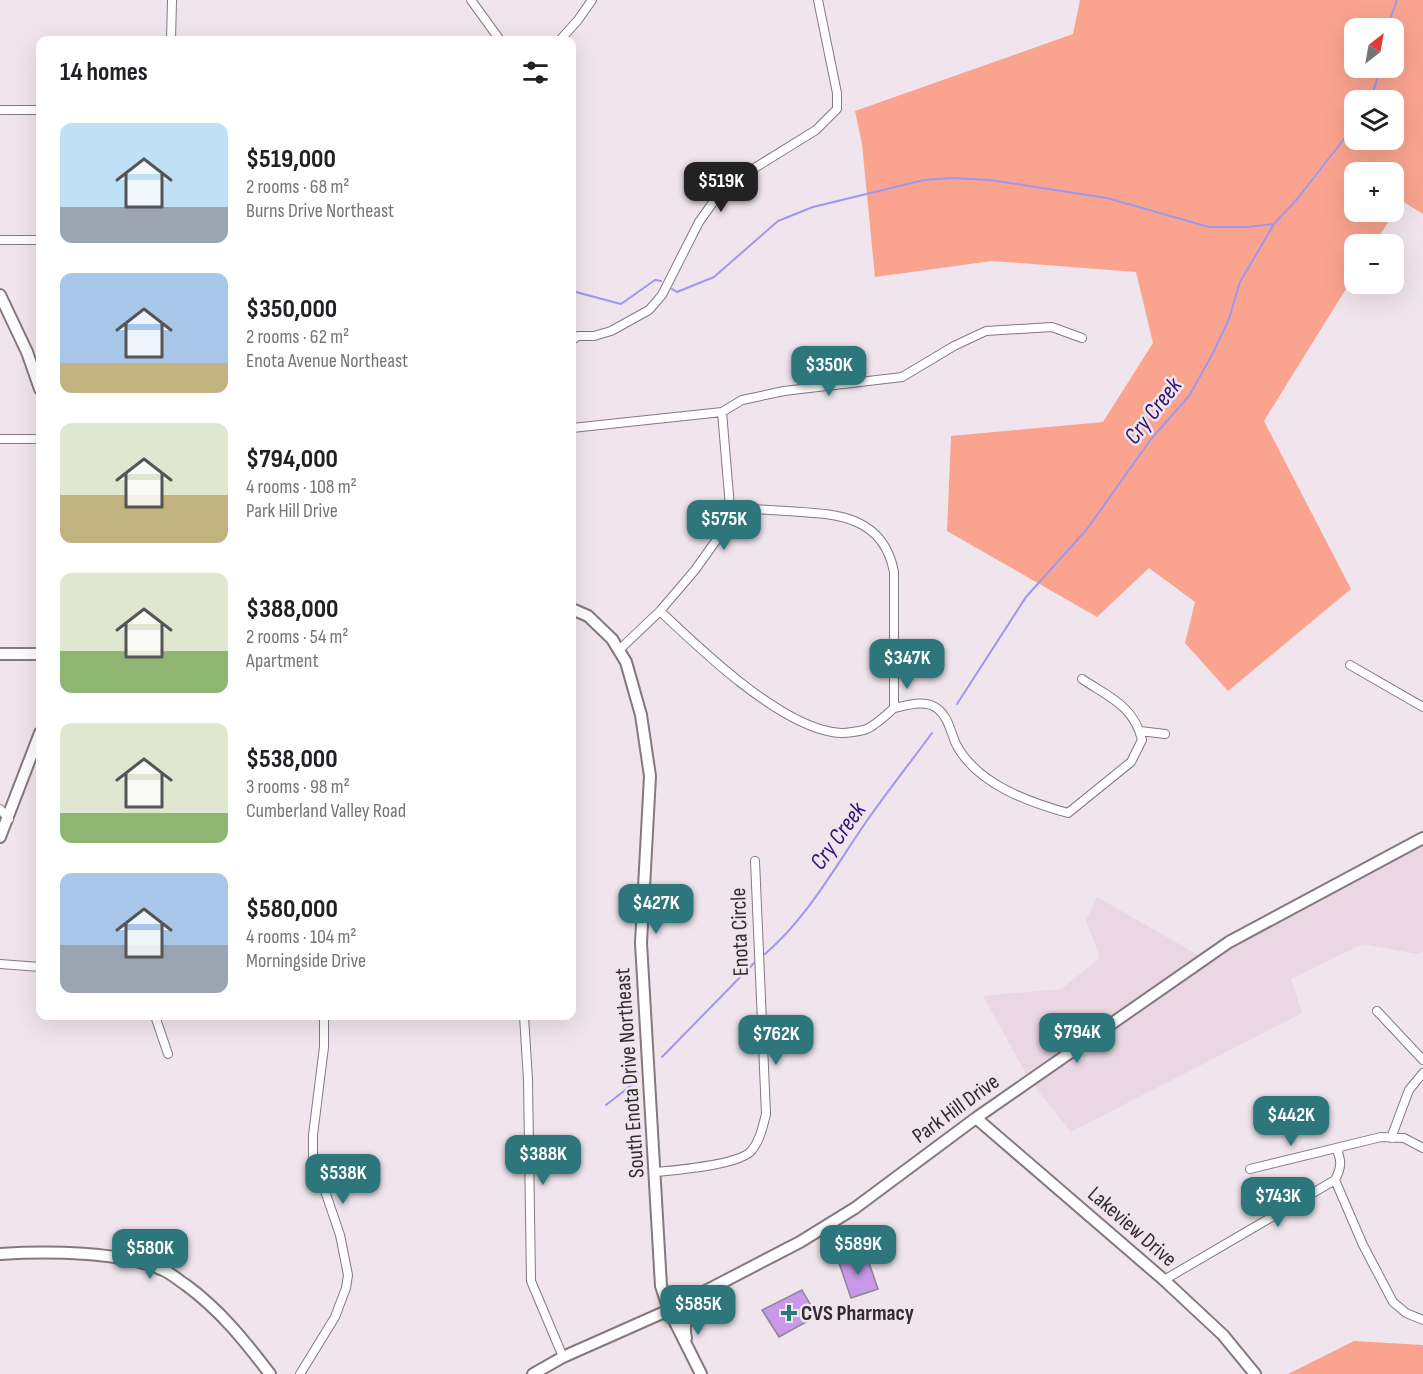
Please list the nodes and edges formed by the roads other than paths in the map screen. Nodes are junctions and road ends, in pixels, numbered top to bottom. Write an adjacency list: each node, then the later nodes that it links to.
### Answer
1 (172, 0): 5 (street)
2 (471, 0): 6 (street)
3 (592, 0): 7 (street)
4 (818, 0): 13 (street)
5 (171, 36)
6 (497, 36)
7 (564, 36)
8 (0, 110): 9 (street)
9 (36, 110)
10 (0, 240): 11 (street)
11 (36, 240)
12 (0, 295): 15 (main road)
13 (576, 337)
14 (1082, 338): 16 (street)
15 (36, 378)
16 (722, 412): 17 (street); 20 (street)
17 (576, 428)
18 (0, 439): 19 (street)
19 (36, 439)
20 (730, 507): 22 (street); 29 (street)
21 (576, 611): 23 (main road, South Enota Drive Northeast)
22 (660, 611): 23 (street); 29 (street)
23 (620, 649): 52 (main road, South Enota Drive Northeast)
24 (0, 654): 25 (main road)
25 (36, 654)
26 (1350, 665): 28 (street)
27 (1082, 678): 30 (street)
28 (1423, 707)
29 (894, 708): 30 (street)
30 (1140, 731): 31 (street)
31 (1165, 734)
32 (36, 744): 34 (main road)
33 (0, 809): 34 (street)
34 (9, 819): 35 (main road)
35 (0, 837)
36 (1423, 837): 47 (main road, Park Hill Drive)
37 (755, 861): 52 (street, Enota Circle)
38 (0, 964): 39 (street)
39 (36, 967)
40 (1377, 1011): 45 (street)
41 (156, 1020): 44 (street)
42 (324, 1020): 62 (street)
43 (524, 1020): 60 (street)
44 (168, 1054)
45 (1423, 1060)
46 (1423, 1073): 48 (street)
47 (976, 1118): 55 (main road, Lakeview Drive); 56 (main road, Park Hill Drive)
48 (1390, 1138): 49 (street); 50 (street)
49 (1423, 1148)
50 (1337, 1150): 51 (street); 53 (street)
51 (1250, 1170)
52 (656, 1172): 57 (main road, South Enota Drive Northeast)
53 (1335, 1179): 55 (street); 58 (street)
54 (0, 1254): 61 (main road)
55 (1164, 1280): 65 (main road, Lakeview Drive)
56 (709, 1290): 57 (main road, Park Hill Drive); 59 (main road)
57 (669, 1310): 59 (main road, South Enota Drive Northeast); 60 (main road, Park Hill Drive)
58 (1423, 1320)
59 (689, 1350): 64 (main road, South Enota Drive Northeast)
60 (563, 1357): 63 (main road, Park Hill Drive)
61 (270, 1374)
62 (300, 1374)
63 (532, 1374)
64 (701, 1374)
65 (1255, 1374)

